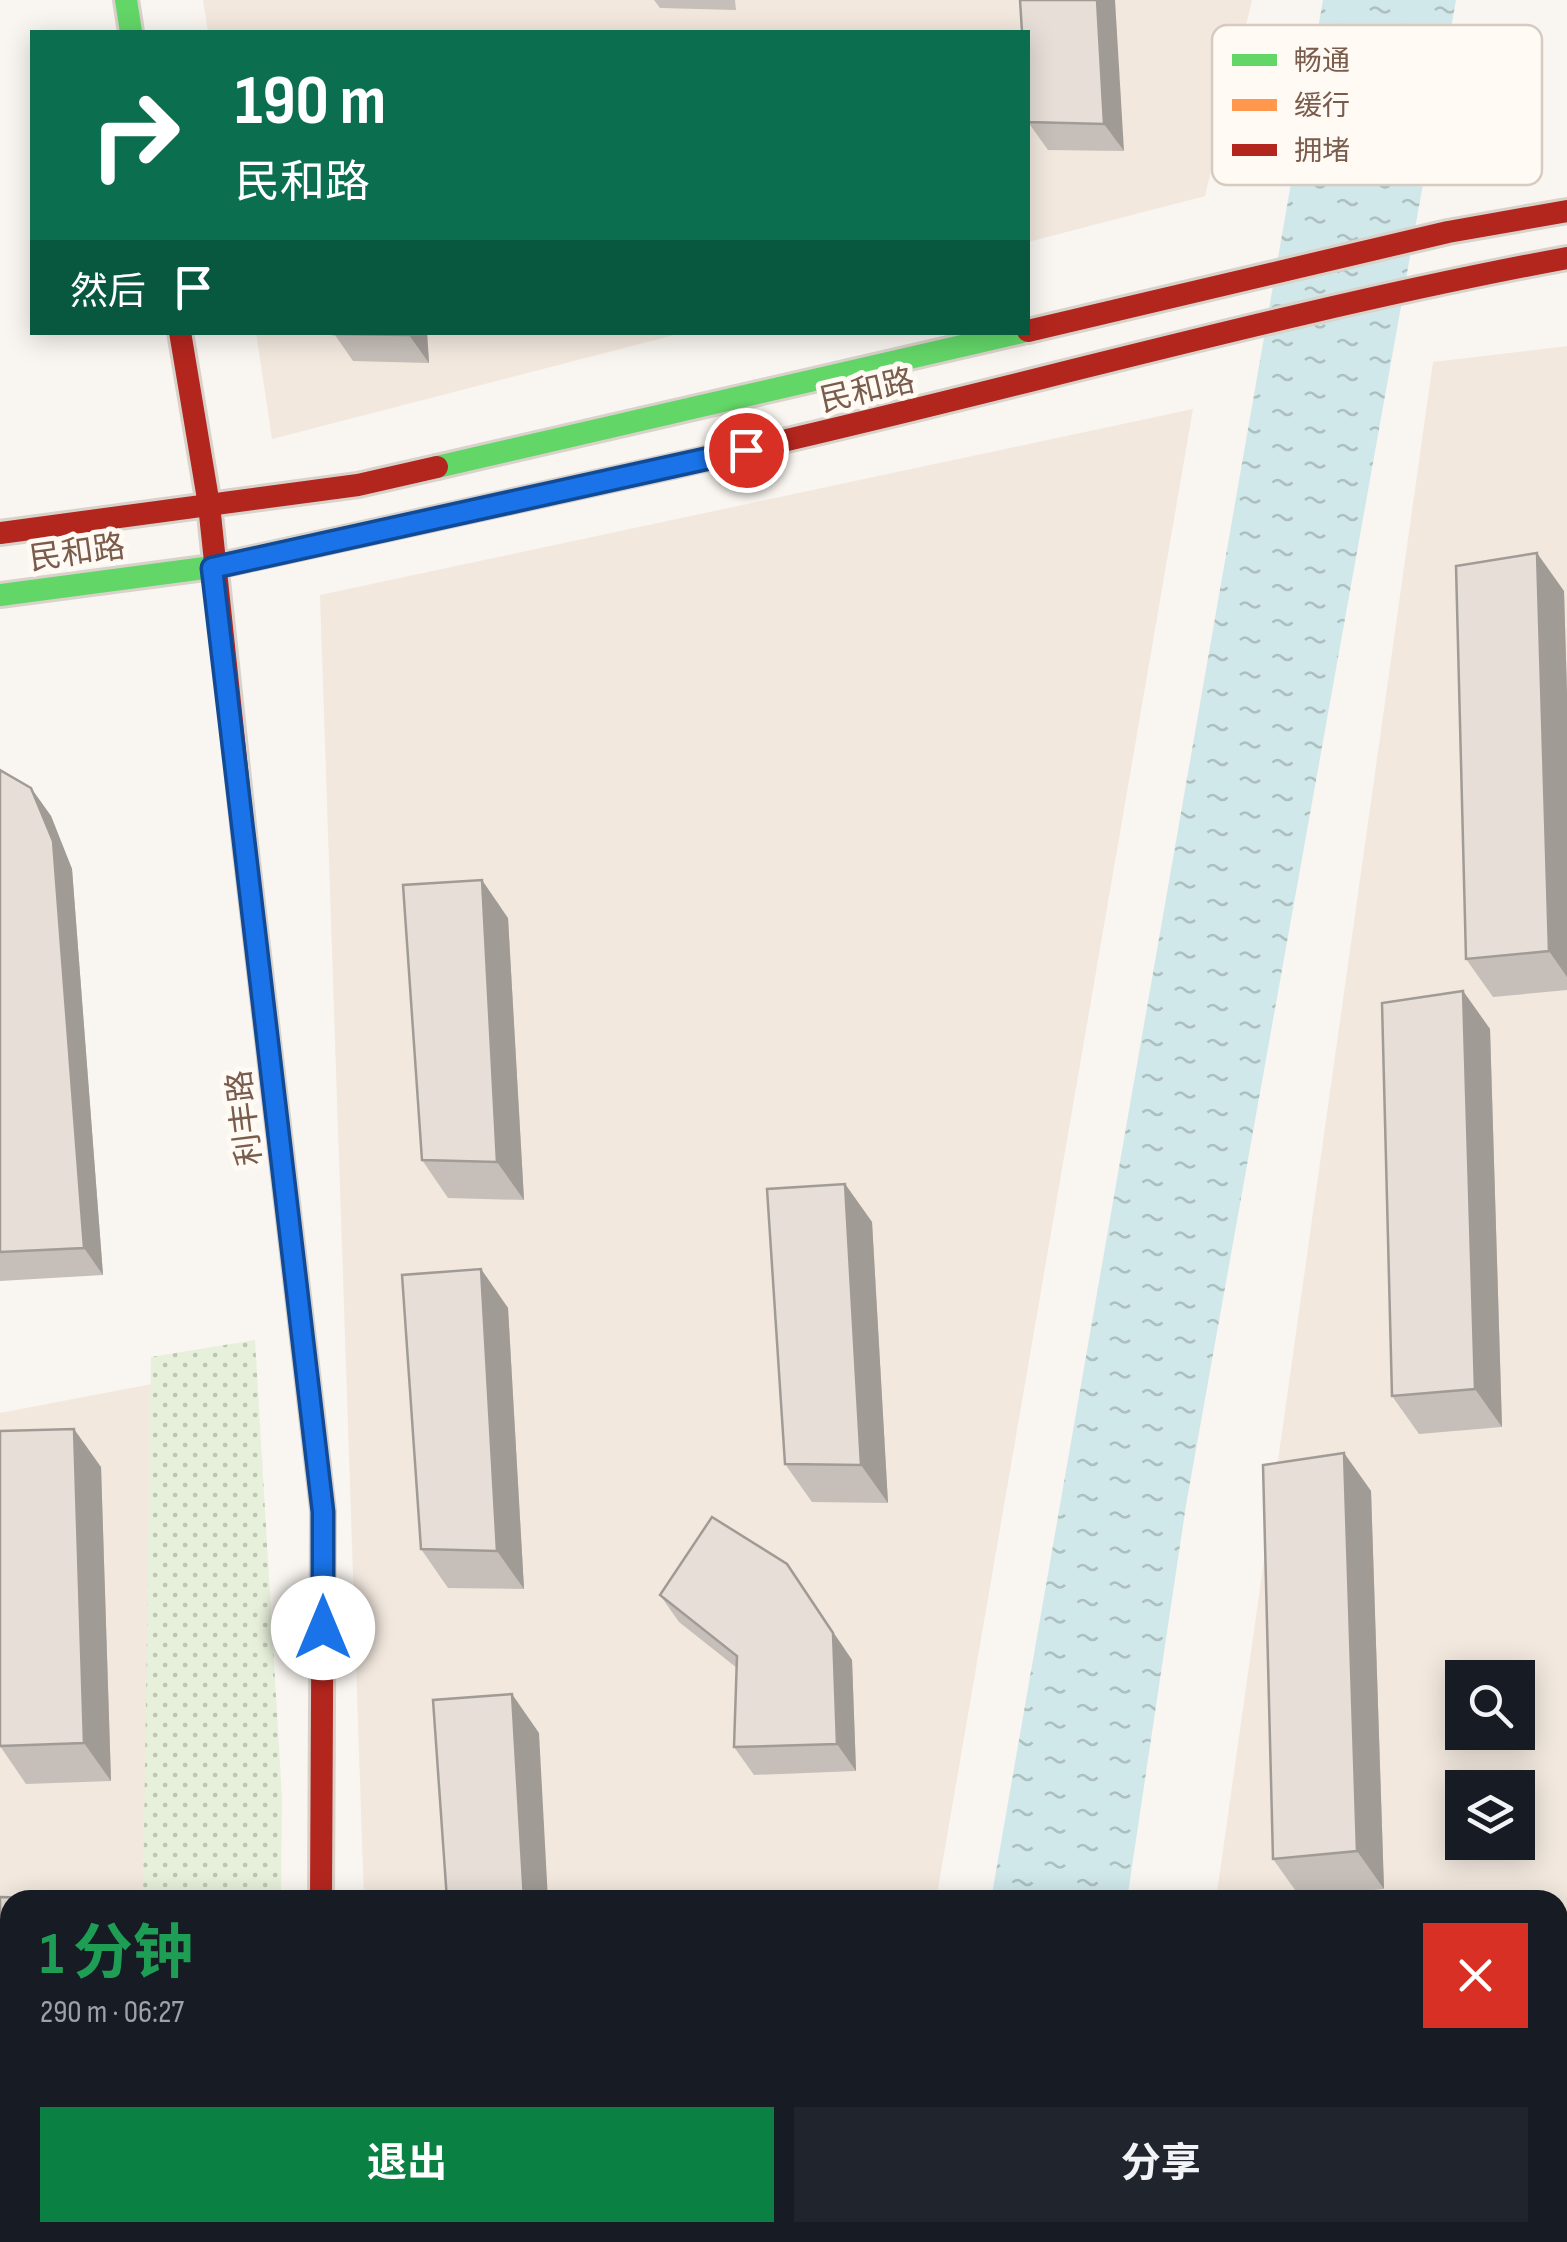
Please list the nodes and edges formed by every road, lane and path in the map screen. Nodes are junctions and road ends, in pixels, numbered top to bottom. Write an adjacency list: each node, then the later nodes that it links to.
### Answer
1 (126, 0): 2 (main road)
2 (131, 30)
3 (1567, 212): 5 (main road, 民和路)
4 (1567, 258): 10 (main road, 民和路)
5 (1030, 331)
6 (181, 335): 8 (main road, 利丰路)
7 (1012, 335): 8 (main road, 民和路)
8 (209, 505): 9 (main road, 民和路); 10 (main road, 利丰路)
9 (0, 533)
10 (212, 568): 11 (main road, 民和路); 12 (main road, 利丰路)
11 (0, 596)
12 (322, 1890)

